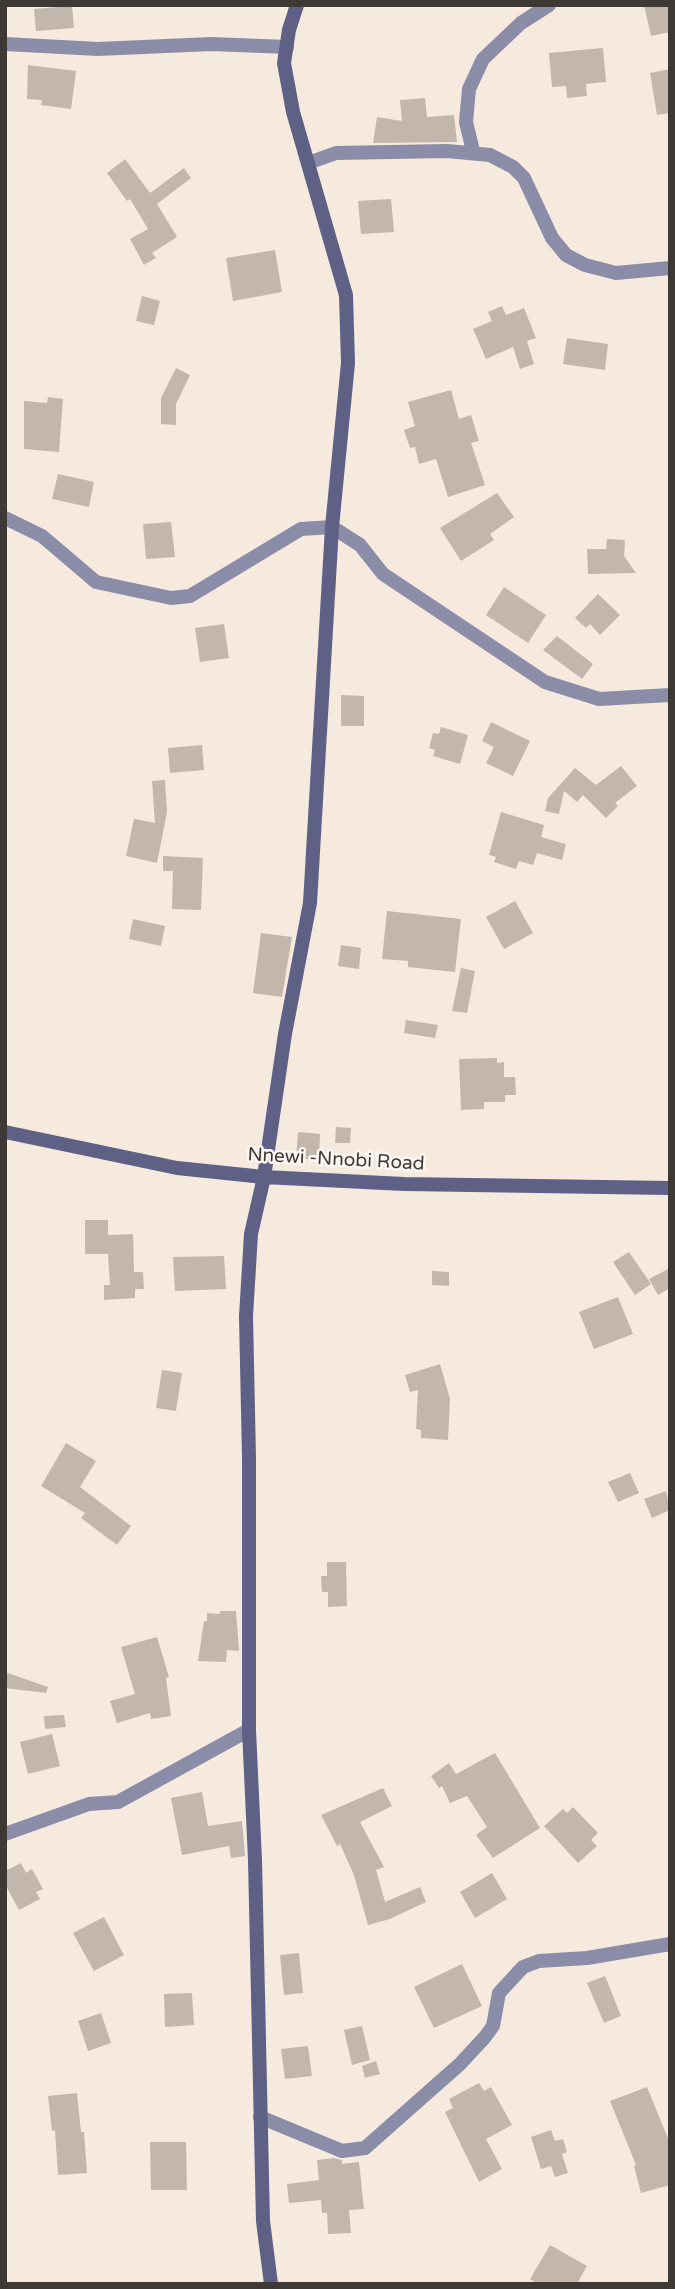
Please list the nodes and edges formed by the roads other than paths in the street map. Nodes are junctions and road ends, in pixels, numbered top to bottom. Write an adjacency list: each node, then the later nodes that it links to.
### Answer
1 (297, 5): 4 (street)
2 (549, 5): 5 (street)
3 (5, 44): 4 (street)
4 (287, 47): 6 (street)
5 (473, 152): 6 (street); 7 (street)
6 (308, 163): 9 (street)
7 (670, 268)
8 (5, 518): 9 (street)
9 (332, 527): 10 (street); 12 (street)
10 (670, 695)
11 (5, 1132): 12 (street, Nnewi -Nnobi Road)
12 (264, 1177): 13 (street, Nnewi -Nnobi Road); 14 (street)
13 (670, 1188)
14 (249, 1730): 15 (street); 17 (street)
15 (5, 1834)
16 (670, 1944): 17 (street)
17 (260, 2118): 18 (street)
18 (271, 2284)

